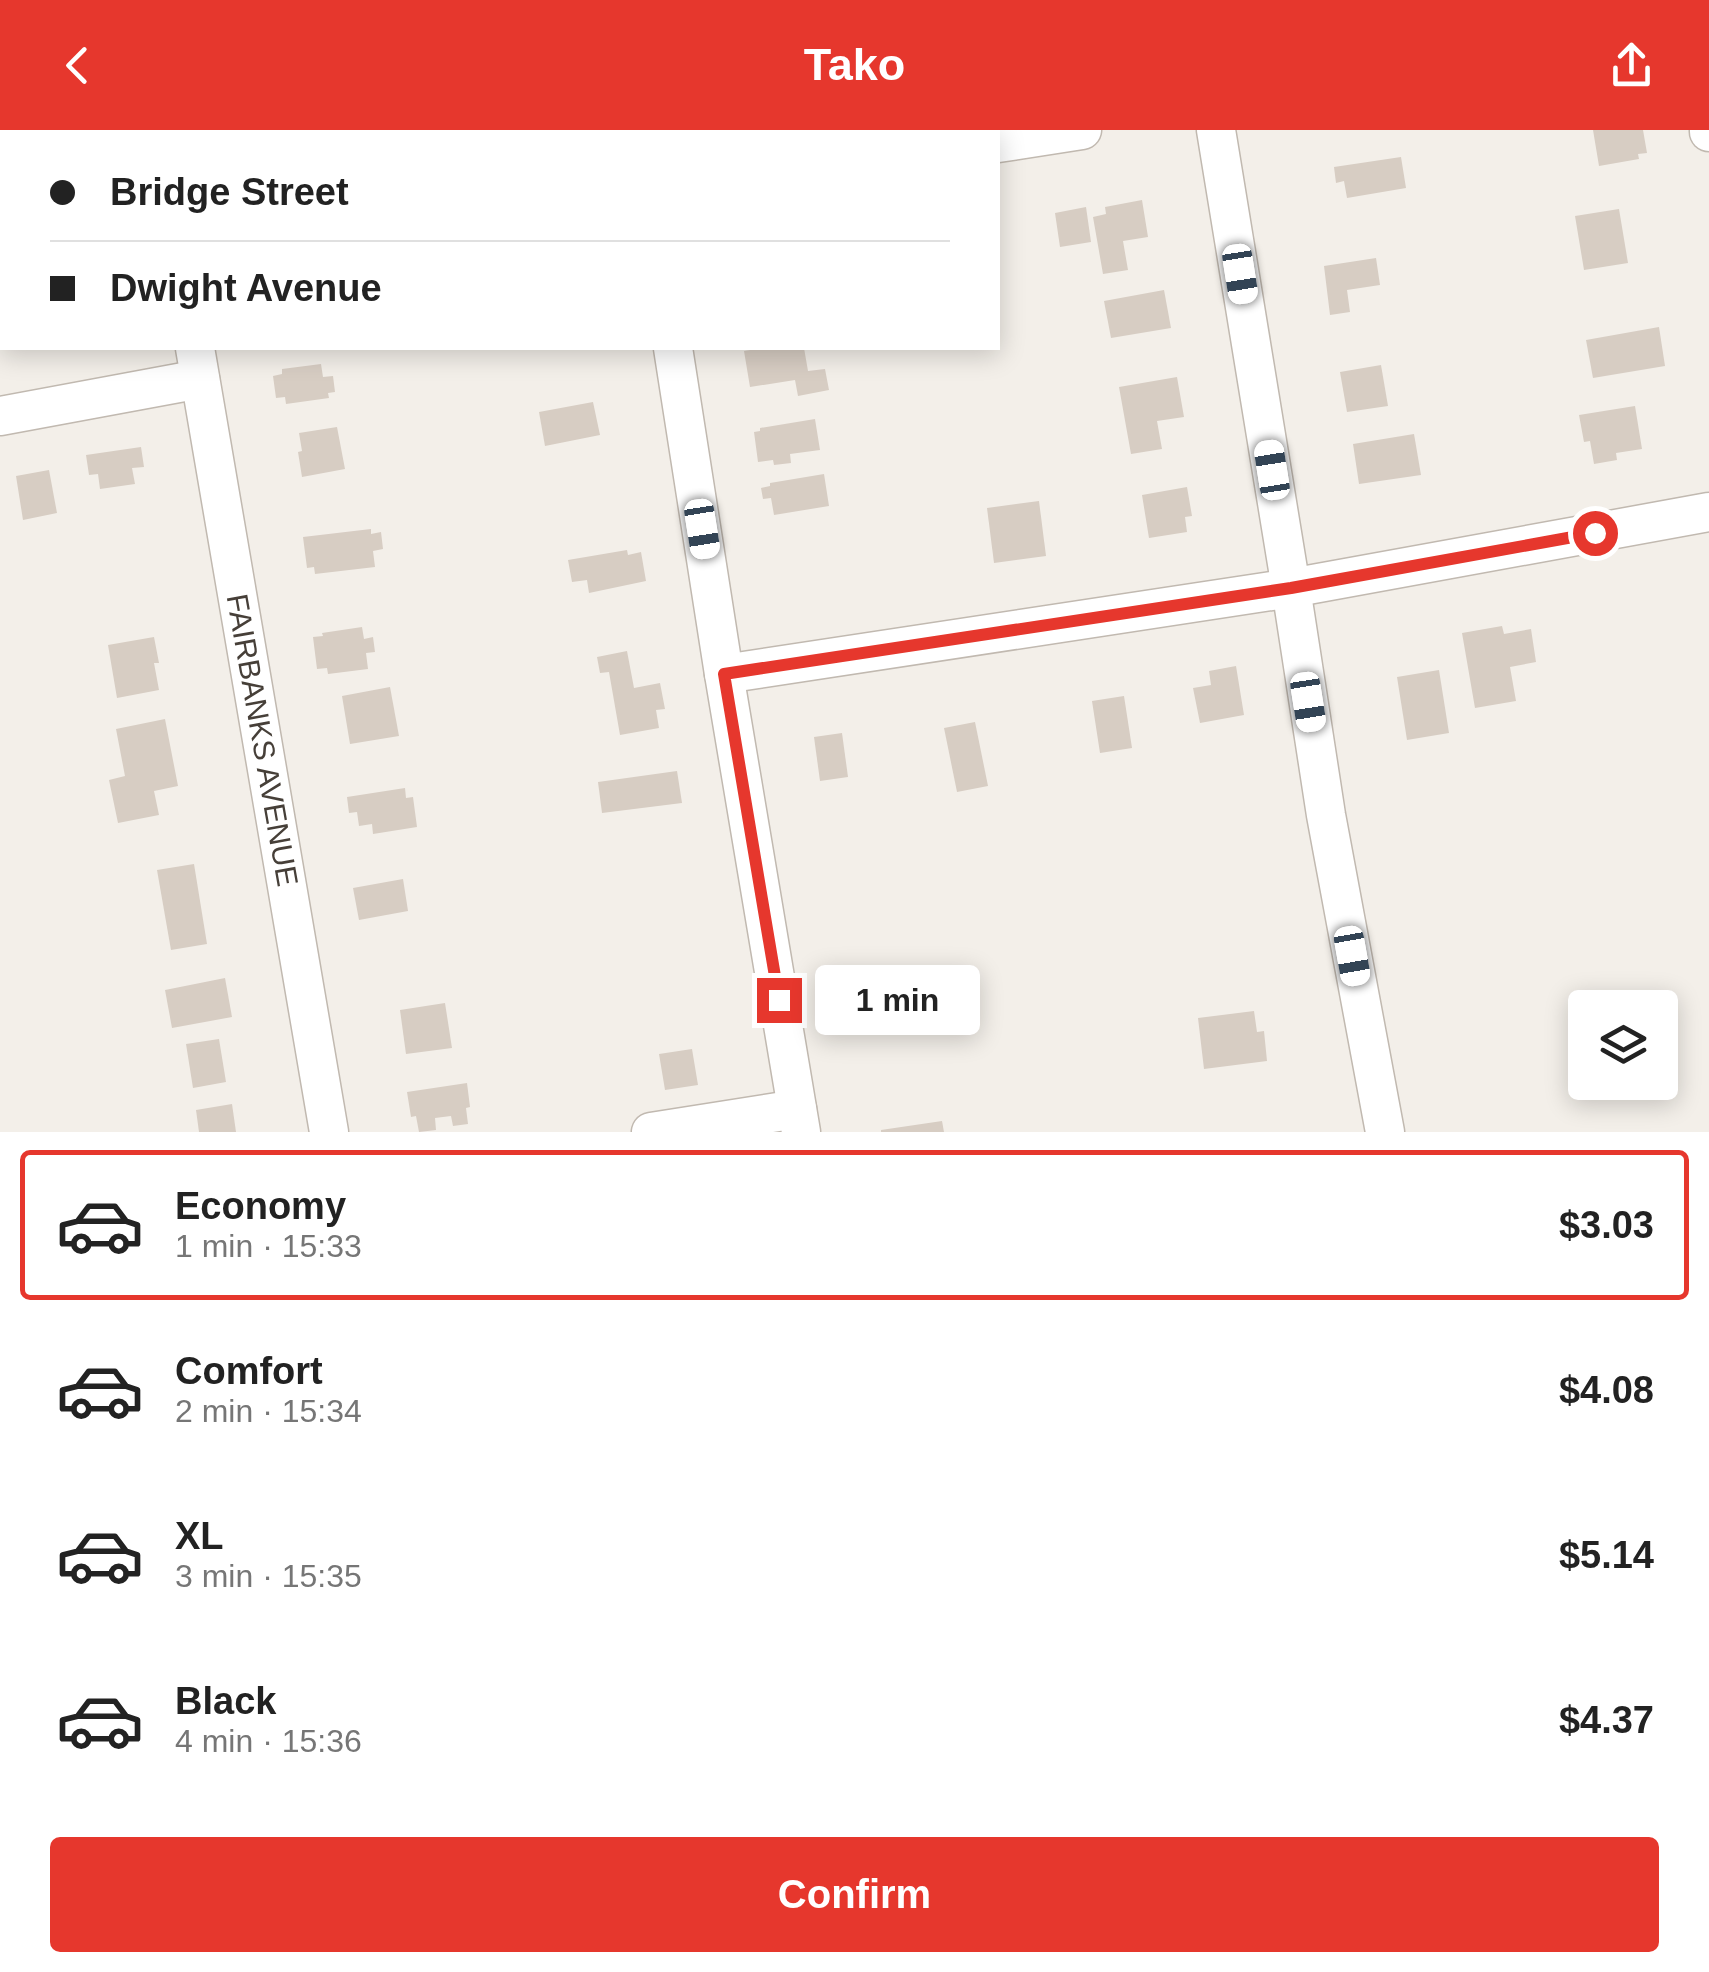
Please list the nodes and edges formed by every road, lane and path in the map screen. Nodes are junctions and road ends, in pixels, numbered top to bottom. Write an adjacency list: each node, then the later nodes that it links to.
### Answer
1 (1082, 130): 3 (street)
2 (1216, 130): 8 (street)
3 (1000, 144)
4 (673, 350): 9 (street)
5 (197, 363): 6 (street); 11 (street, FAIRBANKS AVENUE)
6 (0, 416)
7 (1709, 512): 8 (street)
8 (1291, 588): 9 (street); 13 (street)
9 (724, 674): 10 (street)
10 (799, 1121): 12 (street)
11 (328, 1132)
12 (651, 1132)
13 (1385, 1132)

